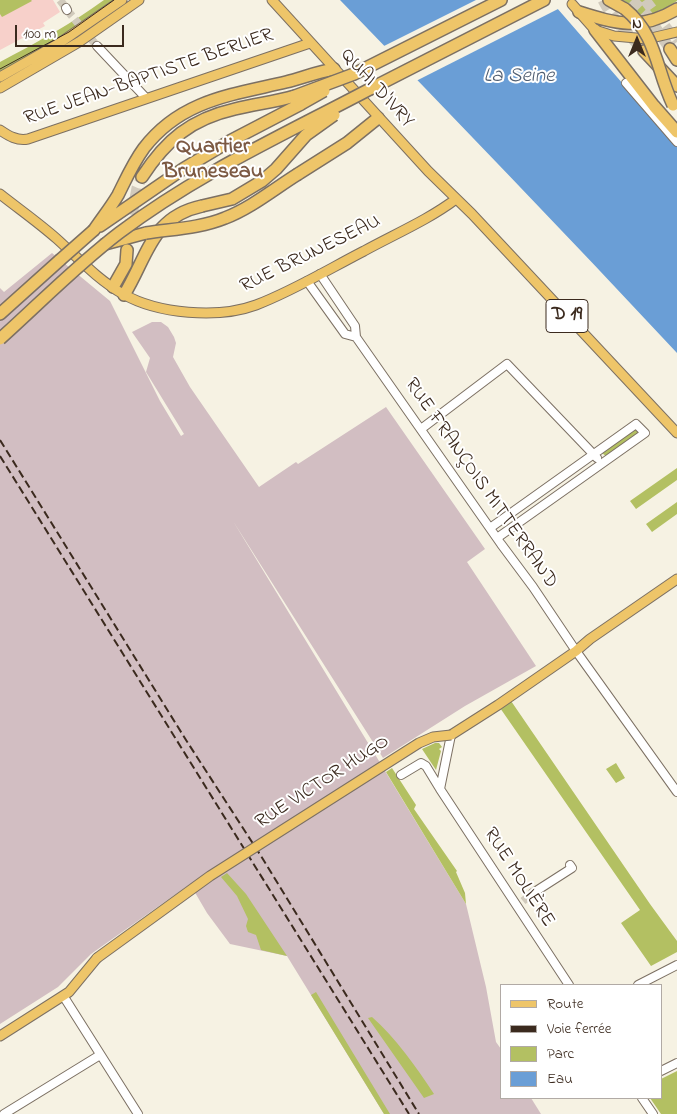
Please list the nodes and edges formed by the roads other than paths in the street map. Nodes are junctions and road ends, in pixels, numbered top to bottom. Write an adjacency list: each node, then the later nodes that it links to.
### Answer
1 (122, 0): 17 (main road)
2 (139, 0): 20 (main road)
3 (272, 0): 11 (main road, QUAI D'IVRY)
4 (501, 0): 23 (highway, bridge)
5 (544, 0): 21 (highway)
6 (609, 0): 24 (highway, bridge)
7 (576, 8): 8 (highway); 9 (main road)
8 (677, 9)
9 (595, 30): 10 (main road); 27 (highway)
10 (677, 32)
11 (310, 43): 16 (main road, QUAI D'IVRY); 22 (main road, RUE JEAN-BAPTISTE BERLIER)
12 (97, 46): 22 (street)
13 (670, 49): 15 (highway)
14 (644, 51): 19 (highway)
15 (677, 60)
16 (334, 69): 25 (main road, QUAI D'IVRY); 32 (highway)
17 (0, 77)
18 (626, 83): 28 (street)
19 (677, 86)
20 (0, 88)
21 (370, 90): 33 (highway, bridge); 38 (highway, bridge)
22 (146, 98): 26 (main road, RUE JEAN-BAPTISTE BERLIER)
23 (298, 100): 29 (highway); 32 (highway)
24 (675, 107)
25 (378, 118): 31 (main road, QUAI D'IVRY); 33 (highway, bridge)
26 (0, 130)
27 (677, 132)
28 (677, 142)
29 (142, 177)
30 (0, 194): 37 (main road, RUE BRUNESEAU)
31 (456, 199): 35 (main road, RUE BRUNESEAU); 45 (main road, D 19)
32 (94, 230): 40 (highway, bridge)
33 (105, 244): 43 (highway, bridge)
34 (127, 250): 37 (highway)
35 (320, 274): 36 (main road, RUE BRUNESEAU); 39 (street, RUE FRANÇOIS MITTERRAND)
36 (308, 281): 38 (main road, RUE BRUNESEAU); 41 (street, RUE FRANÇOIS MITTERRAND)
37 (113, 287): 38 (main road, RUE BRUNESEAU)
38 (124, 295)
39 (341, 306): 41 (street); 42 (street, RUE FRANÇOIS MITTERRAND)
40 (0, 314)
41 (330, 314): 42 (street, RUE FRANÇOIS MITTERRAND)
42 (356, 337): 44 (street, RUE FRANÇOIS MITTERRAND)
43 (0, 339)
44 (421, 430): 46 (street); 48 (street, RUE FRANÇOIS MITTERRAND)
45 (677, 433)
46 (594, 455): 47 (street); 47 (street); 48 (street)
47 (601, 464): 49 (street)
48 (490, 528): 49 (street, RUE FRANÇOIS MITTERRAND)
49 (497, 538): 51 (street, RUE FRANÇOIS MITTERRAND)
50 (677, 579): 51 (main road, RUE VICTOR HUGO)
51 (576, 651): 52 (main road, RUE VICTOR HUGO); 55 (street, RUE FRANÇOIS MITTERRAND)
52 (451, 735): 54 (street); 61 (main road, RUE VICTOR HUGO, bridge)
53 (401, 775): 54 (street, RUE MOLIÈRE)
54 (440, 789): 59 (street, RUE MOLIÈRE)
55 (677, 792)
56 (570, 865): 57 (street)
57 (533, 893)
58 (677, 965): 60 (street)
59 (568, 984)
60 (640, 984)
61 (64, 997): 62 (main road, RUE VICTOR HUGO); 63 (street)
62 (0, 1036)
63 (100, 1055): 67 (street); 68 (street)
64 (677, 1063): 65 (street)
65 (662, 1070)
66 (643, 1099): 69 (street)
67 (135, 1113)
68 (4, 1114)
69 (653, 1114)

